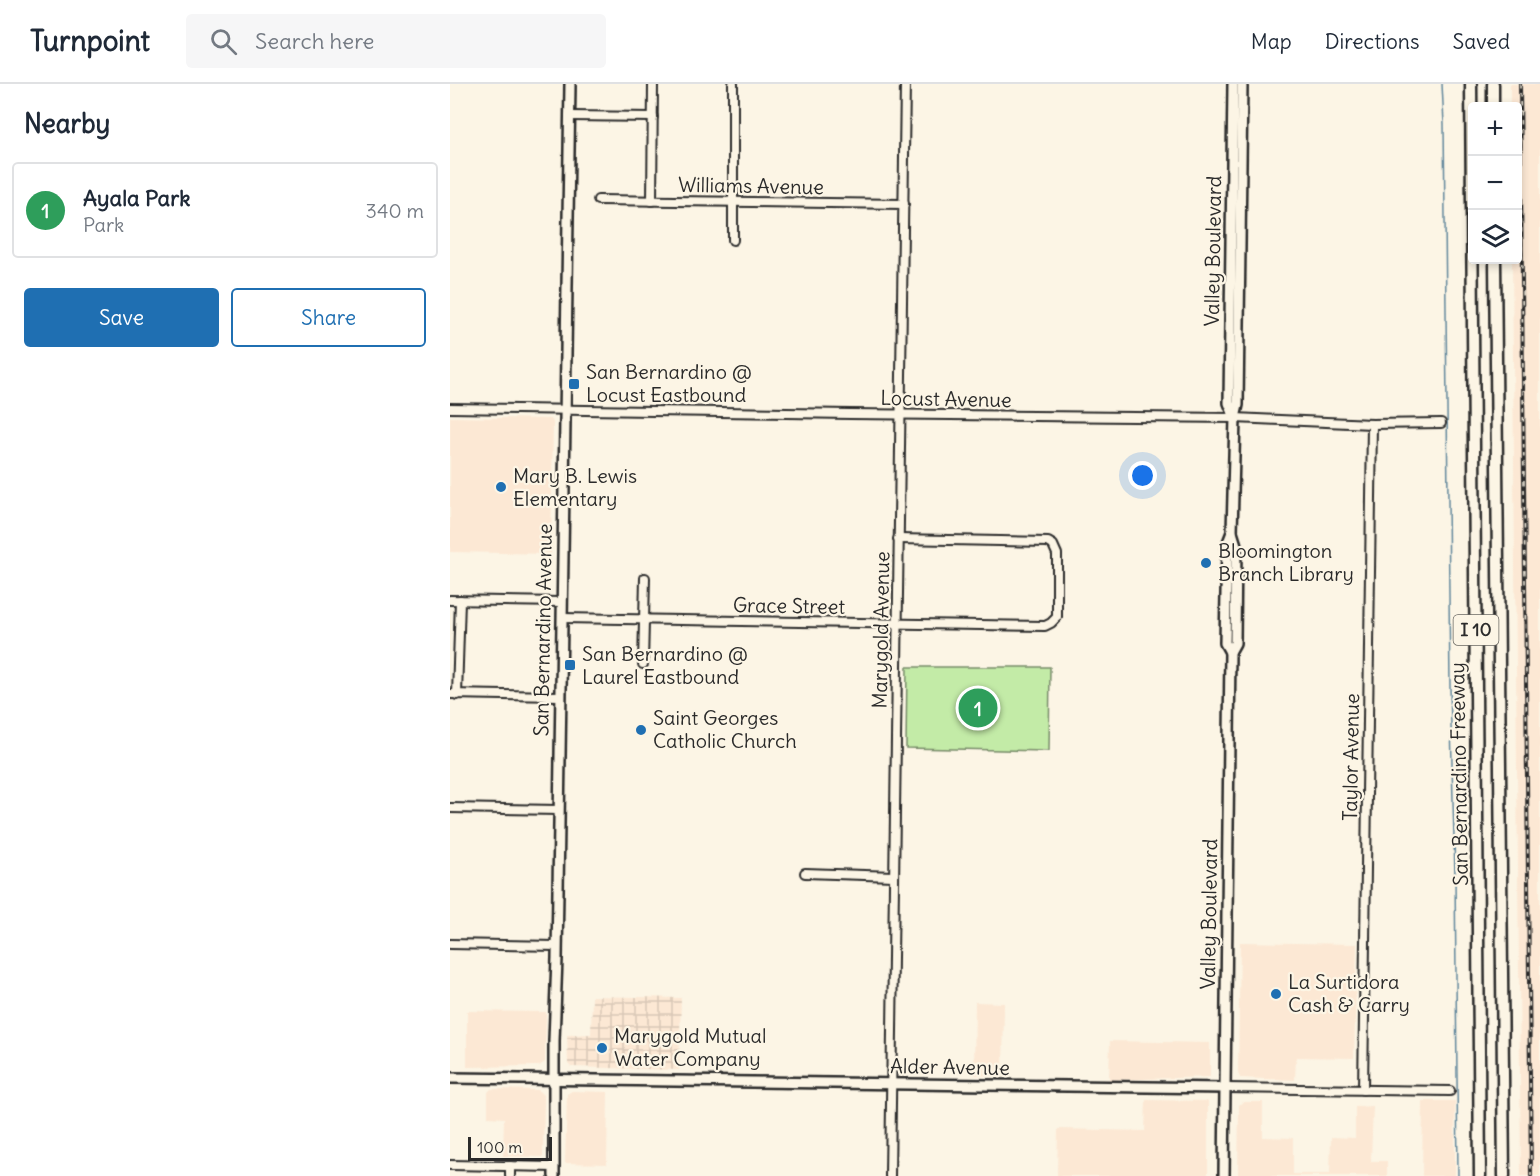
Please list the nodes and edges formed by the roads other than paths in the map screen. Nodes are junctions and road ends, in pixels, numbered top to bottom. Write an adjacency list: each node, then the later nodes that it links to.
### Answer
1 (570, 84): 10 (main road, San Bernardino Avenue)
2 (653, 84): 11 (street)
3 (734, 84): 14 (street)
4 (905, 84): 15 (street, Marygold Avenue)
5 (1233, 84): 21 (main road, Valley Boulevard)
6 (1242, 84): 21 (main road, Valley Boulevard)
7 (1471, 84): 53 (highway, San Bernardino Freeway / I 10)
8 (1493, 84): 9 (highway)
9 (1493, 102)
10 (569, 116): 11 (street); 19 (main road, San Bernardino Avenue)
11 (653, 117): 13 (street)
12 (598, 200): 13 (street, Williams Avenue)
13 (652, 201): 14 (street, Williams Avenue)
14 (733, 202): 15 (street, Williams Avenue); 16 (street)
15 (904, 204): 20 (street, Marygold Avenue)
16 (733, 240)
17 (1494, 264): 54 (highway, San Bernardino Freeway / I 10)
18 (450, 408): 19 (street, Locust Avenue)
19 (565, 409): 20 (street, Locust Avenue); 28 (main road, San Bernardino Avenue)
20 (901, 414): 21 (street, Locust Avenue); 24 (street, Marygold Avenue)
21 (1235, 418): 23 (street, Locust Avenue); 44 (main road, Valley Boulevard)
22 (1441, 423): 23 (street, Locust Avenue)
23 (1372, 424): 45 (street, Taylor Avenue)
24 (898, 539): 31 (street, Marygold Avenue); 31 (street, Grace Street)
25 (645, 579): 30 (street)
26 (450, 600): 27 (street)
27 (460, 600): 28 (street); 33 (street)
28 (562, 602): 29 (main road, San Bernardino Avenue)
29 (562, 618): 30 (street, Grace Street); 34 (main road, San Bernardino Avenue)
30 (643, 620): 31 (street, Grace Street); 32 (street)
31 (897, 624): 38 (street, Marygold Avenue)
32 (643, 664)
33 (453, 695): 34 (street)
34 (561, 696): 36 (main road, San Bernardino Avenue)
35 (450, 808): 36 (street)
36 (559, 810): 40 (main road, San Bernardino Avenue)
37 (805, 873): 38 (street)
38 (894, 876): 43 (street, Marygold Avenue)
39 (450, 944): 40 (street)
40 (557, 946): 42 (main road, San Bernardino Avenue)
41 (450, 1078): 42 (main road, Alder Avenue)
42 (554, 1079): 43 (main road, Alder Avenue); 49 (main road, San Bernardino Avenue)
43 (891, 1084): 44 (main road, Alder Avenue); 51 (street, Marygold Avenue)
44 (1226, 1088): 45 (street, Alder Avenue); 52 (main road, Valley Boulevard)
45 (1364, 1090): 46 (street, Alder Avenue)
46 (1450, 1091)
47 (450, 1165): 48 (street)
48 (510, 1166): 49 (street); 50 (street)
49 (554, 1171)
50 (510, 1176)
51 (890, 1176)
52 (1224, 1176)
53 (1480, 1176)
54 (1504, 1176)

